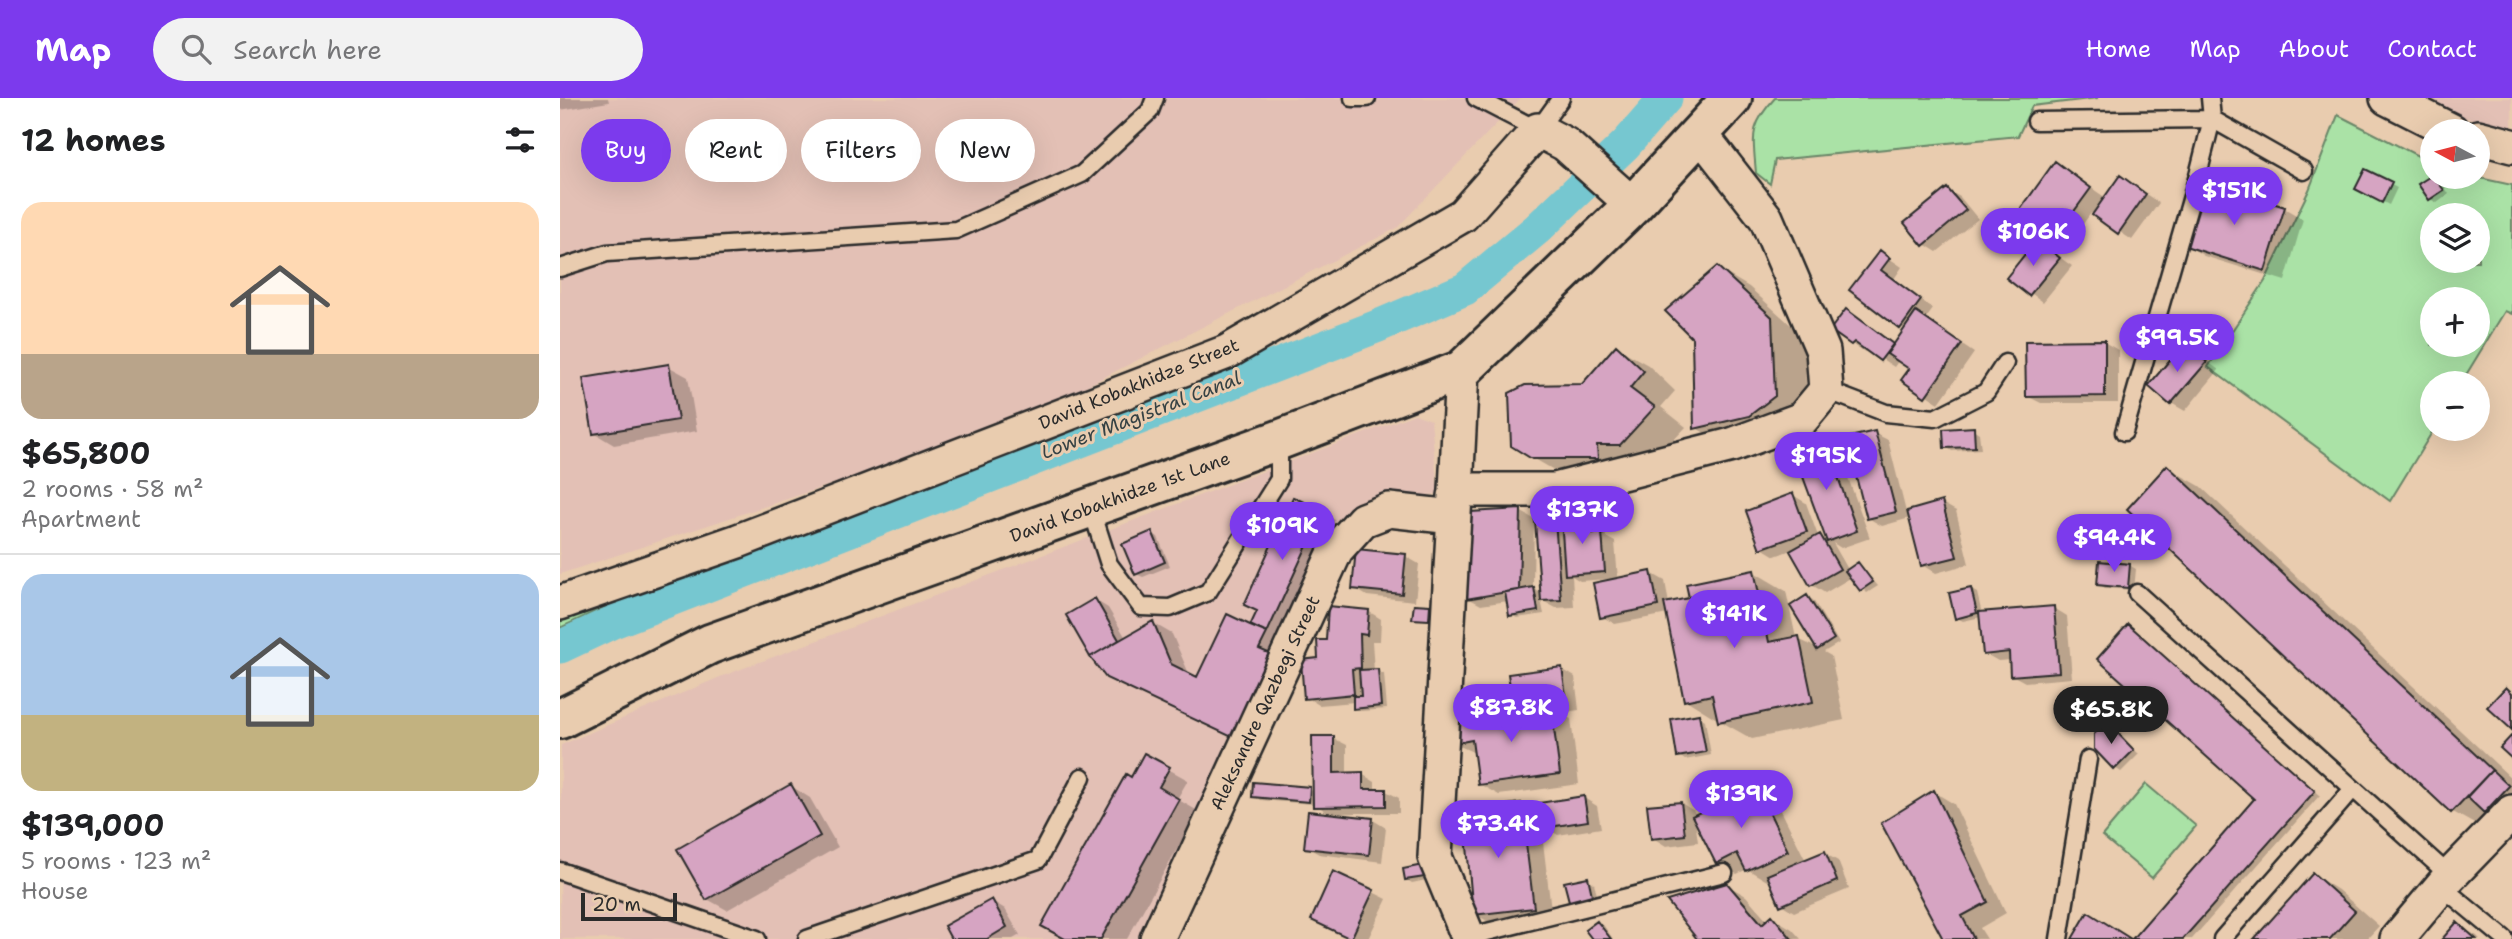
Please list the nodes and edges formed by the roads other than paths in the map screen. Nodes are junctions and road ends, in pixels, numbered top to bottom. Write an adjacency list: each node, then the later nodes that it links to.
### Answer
1 (1155, 98): 18 (lane)
2 (1353, 98): 3 (lane)
3 (1367, 98)
4 (1476, 98): 13 (lane)
5 (1561, 98): 13 (lane)
6 (1732, 98): 12 (street)
7 (2210, 98): 9 (lane)
8 (2387, 98): 10 (street)
9 (2213, 119): 11 (lane); 16 (lane); 22 (lane)
10 (2428, 119)
11 (2036, 121)
12 (1699, 132): 17 (street); 21 (street)
13 (1551, 137): 17 (street); 27 (street, David Kobakhidze Street)
14 (2490, 140): 15 (street)
15 (2512, 146)
16 (2304, 171)
17 (1621, 194): 20 (street, David Kobakhidze 1st Lane)
18 (560, 268)
19 (2005, 363): 21 (lane)
20 (1462, 370): 23 (street, David Kobakhidze 1st Lane); 24 (street)
21 (1826, 390): 24 (street, Aleksandre Qazbegi Street)
22 (2124, 432)
23 (1279, 440): 25 (street, David Kobakhidze 1st Lane); 25 (lane)
24 (1455, 503): 36 (street); 39 (street, Aleksandre Qazbegi Street)
25 (1091, 508): 28 (street, David Kobakhidze 1st Lane)
26 (2137, 593): 31 (lane)
27 (560, 603)
28 (560, 719)
29 (2088, 759): 40 (lane)
30 (1082, 777): 38 (lane)
31 (2353, 790): 35 (lane); 41 (lane)
32 (2512, 812): 35 (street)
33 (560, 871): 37 (lane)
34 (1724, 873): 36 (lane)
35 (2446, 881): 42 (street); 43 (lane)
36 (1468, 938)
37 (757, 939)
38 (807, 939)
39 (1157, 939)
40 (2059, 939)
41 (2222, 939)
42 (2397, 939)
43 (2505, 939)

